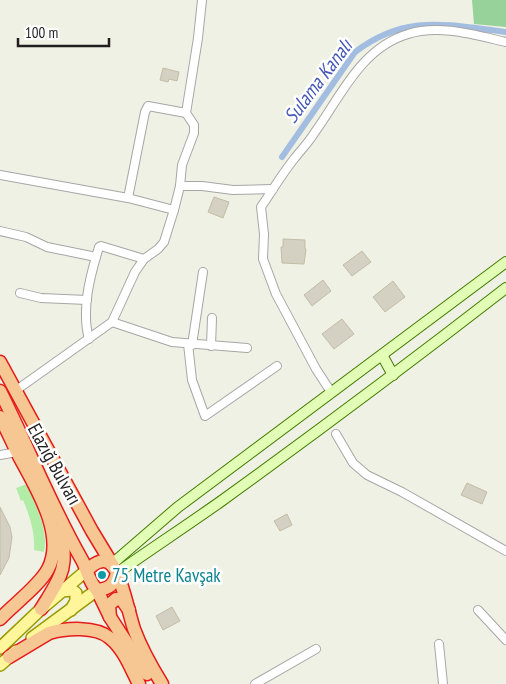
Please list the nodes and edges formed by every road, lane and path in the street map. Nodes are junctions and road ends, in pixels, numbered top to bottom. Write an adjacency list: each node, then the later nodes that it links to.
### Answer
1 (202, 0): 3 (street)
2 (506, 42): 6 (street)
3 (186, 113): 5 (street); 7 (street)
4 (0, 175): 7 (street)
5 (180, 186): 6 (street); 8 (street)
6 (274, 189): 29 (street)
7 (128, 198): 8 (street)
8 (174, 210): 11 (street)
9 (0, 231): 10 (street)
10 (96, 258): 11 (street); 16 (street)
11 (144, 259): 18 (street)
12 (506, 262): 23 (main road)
13 (203, 272): 20 (street)
14 (506, 288): 26 (main road)
15 (20, 293): 16 (street)
16 (87, 300): 19 (street)
17 (212, 318): 21 (street)
18 (112, 322): 19 (street); 20 (street)
19 (88, 339): 28 (street)
20 (190, 345): 21 (street); 25 (street)
21 (211, 346): 22 (street)
22 (247, 348)
23 (382, 355): 26 (main road); 29 (main road)
24 (0, 362): 28 (highway, Elazığ Bulvarı)
25 (277, 366)
26 (393, 375): 37 (main road)
27 (0, 391): 35 (highway, Elazığ Bulvarı)
28 (15, 391): 37 (highway, Elazığ Bulvarı)
29 (331, 392): 37 (main road)
30 (0, 417): 31 (highway)
31 (4, 431): 33 (highway)
32 (336, 434): 36 (street)
33 (17, 452): 34 (street); 46 (highway)
34 (0, 455)
35 (53, 501): 38 (highway, Elazığ Bulvarı); 41 (highway)
36 (506, 551)
37 (115, 569): 38 (highway); 39 (highway); 43 (highway, Elazığ Bulvarı)
38 (87, 570): 39 (highway); 40 (main road)
39 (97, 590): 42 (main road); 45 (highway)
40 (61, 592): 41 (main road); 42 (main road)
41 (41, 609): 50 (main road)
42 (71, 610): 50 (main road)
43 (128, 610): 45 (highway); 54 (highway, Elazığ Bulvarı)
44 (478, 610): 47 (street)
45 (110, 617): 53 (highway)
46 (0, 619)
47 (506, 640)
48 (439, 644): 56 (street)
49 (316, 649): 51 (street)
50 (2, 659): 52 (highway)
51 (267, 681): 55 (street)
52 (139, 684)
53 (153, 684)
54 (162, 684)
55 (255, 684)
56 (443, 684)

